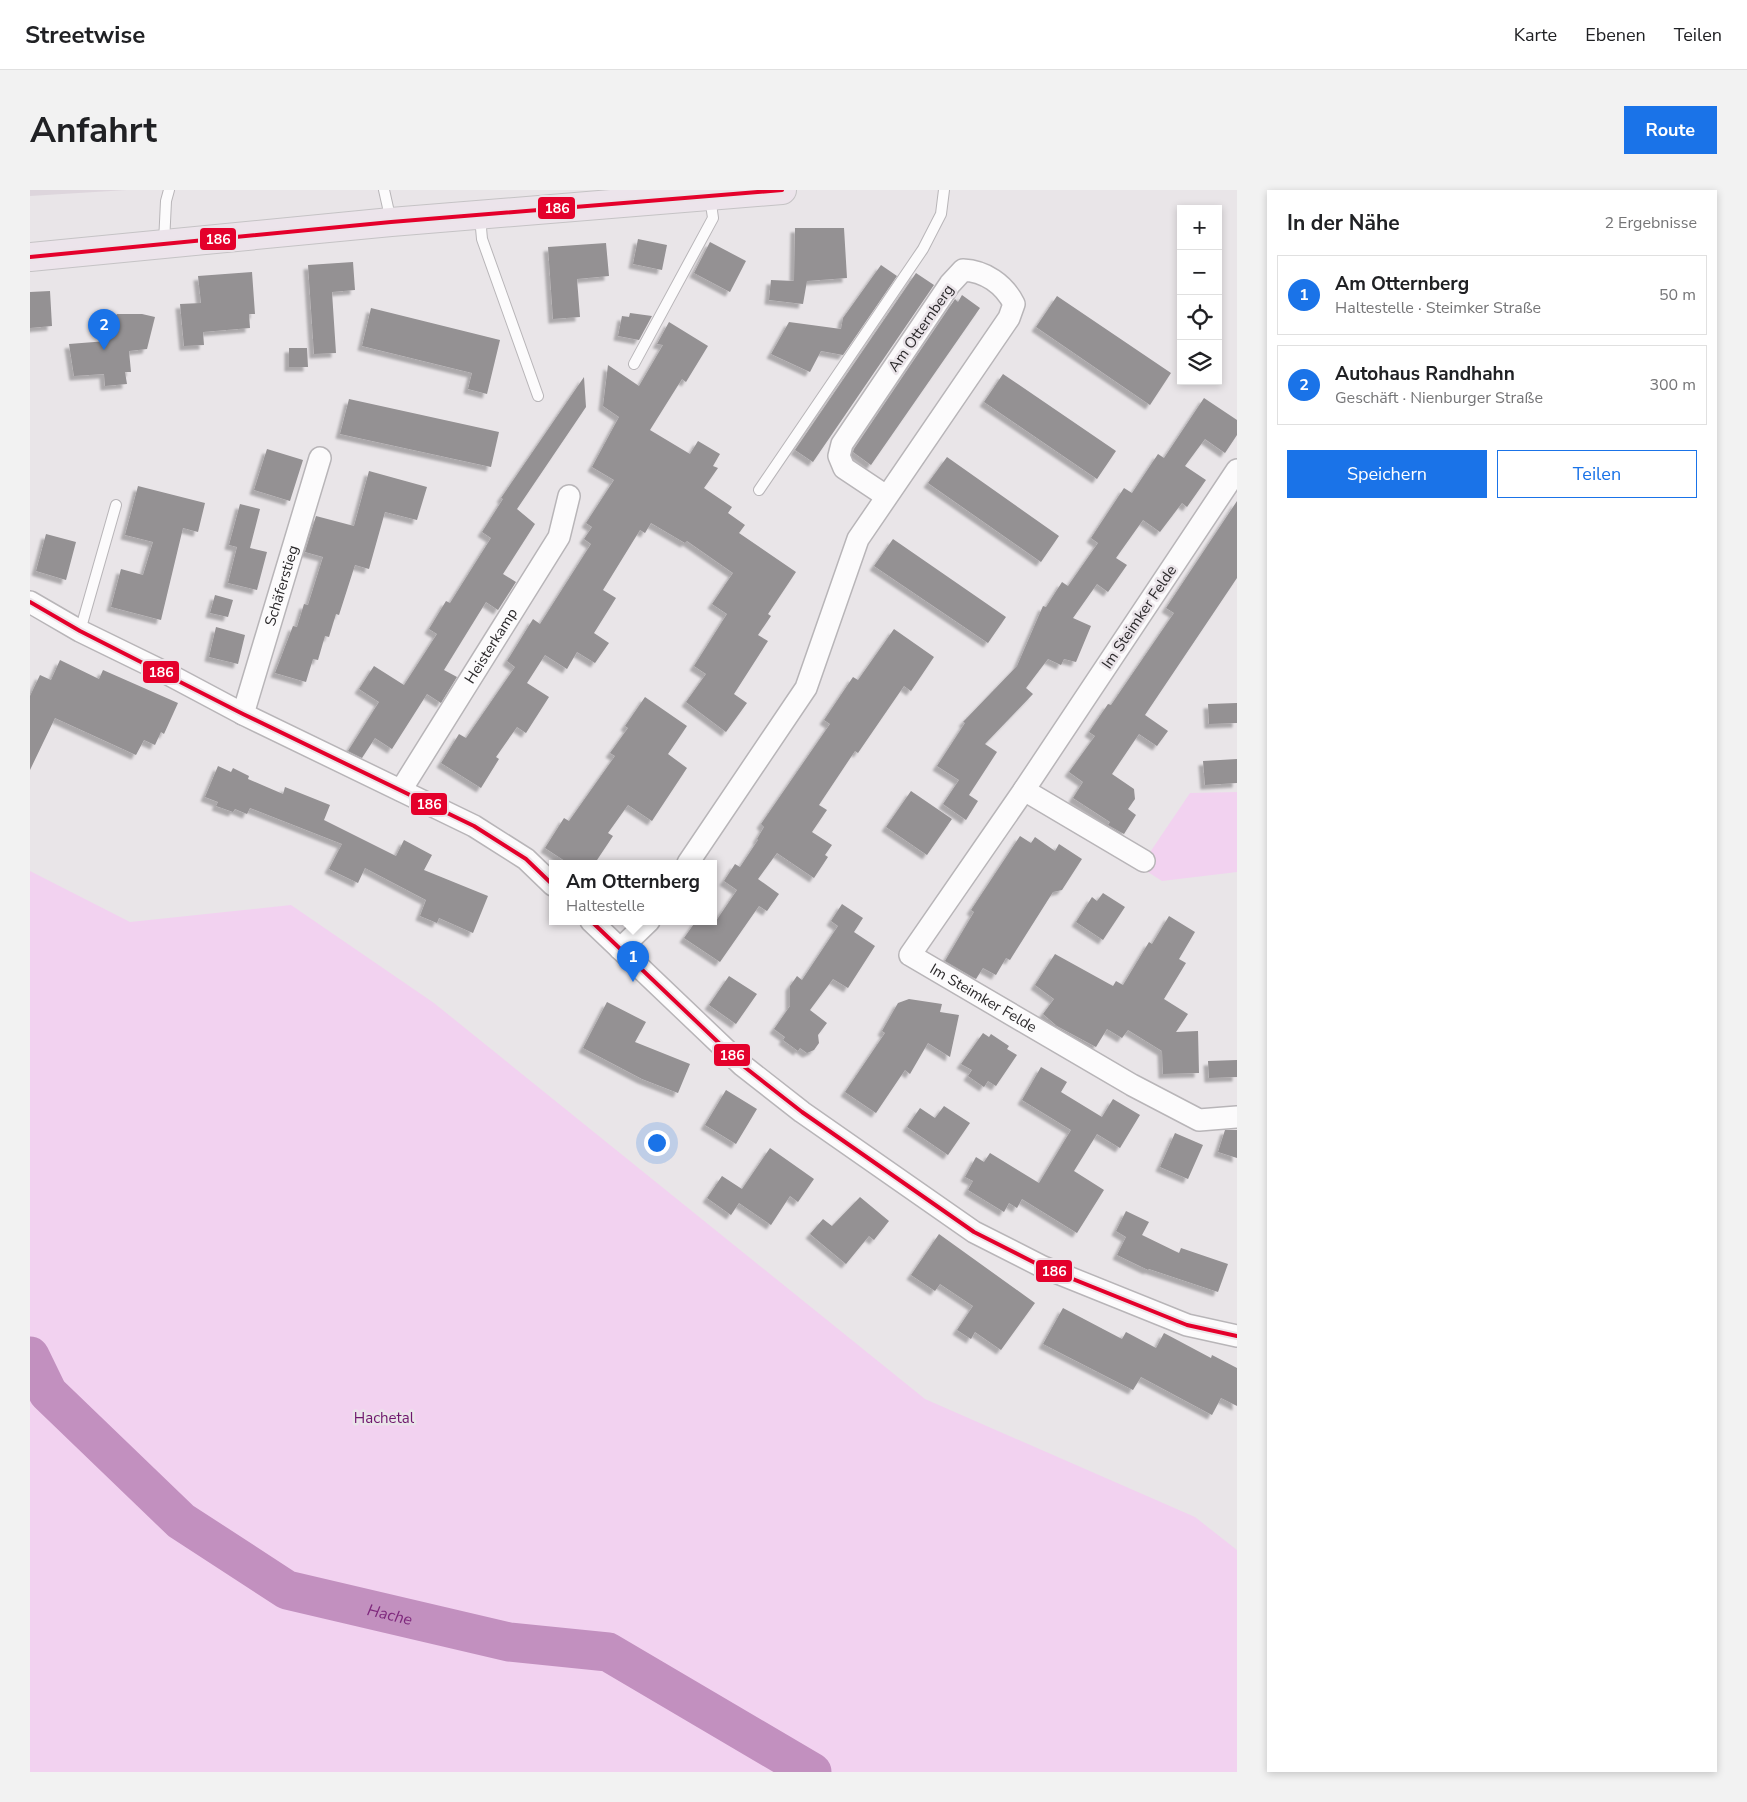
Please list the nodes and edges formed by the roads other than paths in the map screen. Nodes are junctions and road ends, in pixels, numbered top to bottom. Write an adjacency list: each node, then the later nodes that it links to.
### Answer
1 (169, 190): 9 (lane)
2 (384, 190): 8 (lane)
3 (782, 190): 5 (main road)
4 (944, 190): 15 (lane)
5 (710, 195): 6 (main road); 11 (lane)
6 (655, 196): 7 (main road)
7 (480, 215): 8 (main road); 12 (lane)
8 (391, 222): 9 (main road)
9 (164, 246): 10 (main road)
10 (30, 257)
11 (634, 364)
12 (538, 396)
13 (320, 458): 21 (street, Schäferstieg)
14 (1237, 470): 23 (street, Im Steimker Felde)
15 (760, 490)
16 (569, 496): 22 (street, Heisterkamp)
17 (886, 496): 17 (street, Am Otternberg); 24 (street, Am Otternberg)
18 (116, 505): 20 (lane)
19 (30, 602): 20 (street)
20 (80, 631): 21 (street)
21 (243, 714): 22 (street)
22 (401, 790): 26 (street)
23 (1024, 790): 25 (street); 30 (street, Im Steimker Felde)
24 (690, 860)
25 (1144, 862)
26 (549, 880)
27 (595, 925): 29 (street)
28 (645, 925): 29 (street)
29 (620, 948): 31 (street)
30 (1237, 1117)
31 (1237, 1336)

